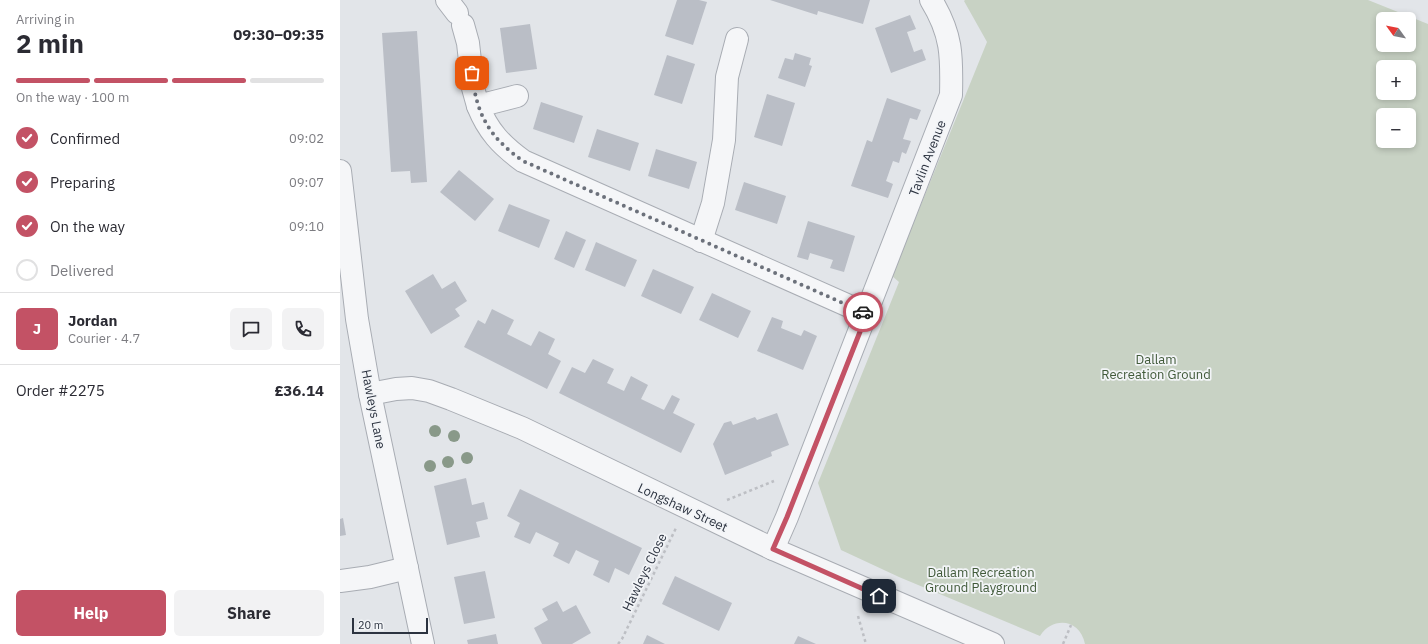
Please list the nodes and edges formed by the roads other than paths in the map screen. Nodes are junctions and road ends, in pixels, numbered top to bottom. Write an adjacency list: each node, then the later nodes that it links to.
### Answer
1 (931, 0): 8 (street, Tavlin Avenue)
2 (456, 13): 5 (street)
3 (737, 39): 7 (street)
4 (517, 96): 5 (street)
5 (478, 106): 7 (street)
6 (340, 171): 9 (street, Hawleys Lane)
7 (701, 241): 8 (street)
8 (867, 314): 11 (street, Tavlin Avenue)
9 (349, 319): 10 (street, Hawleys Lane)
10 (370, 394): 11 (street, Longshaw Street); 12 (street, Hawleys Lane)
11 (773, 549): 15 (street, Longshaw Street)
12 (407, 568): 13 (street); 14 (street, Hawleys Lane)
13 (340, 581)
14 (423, 644)
15 (993, 644)

